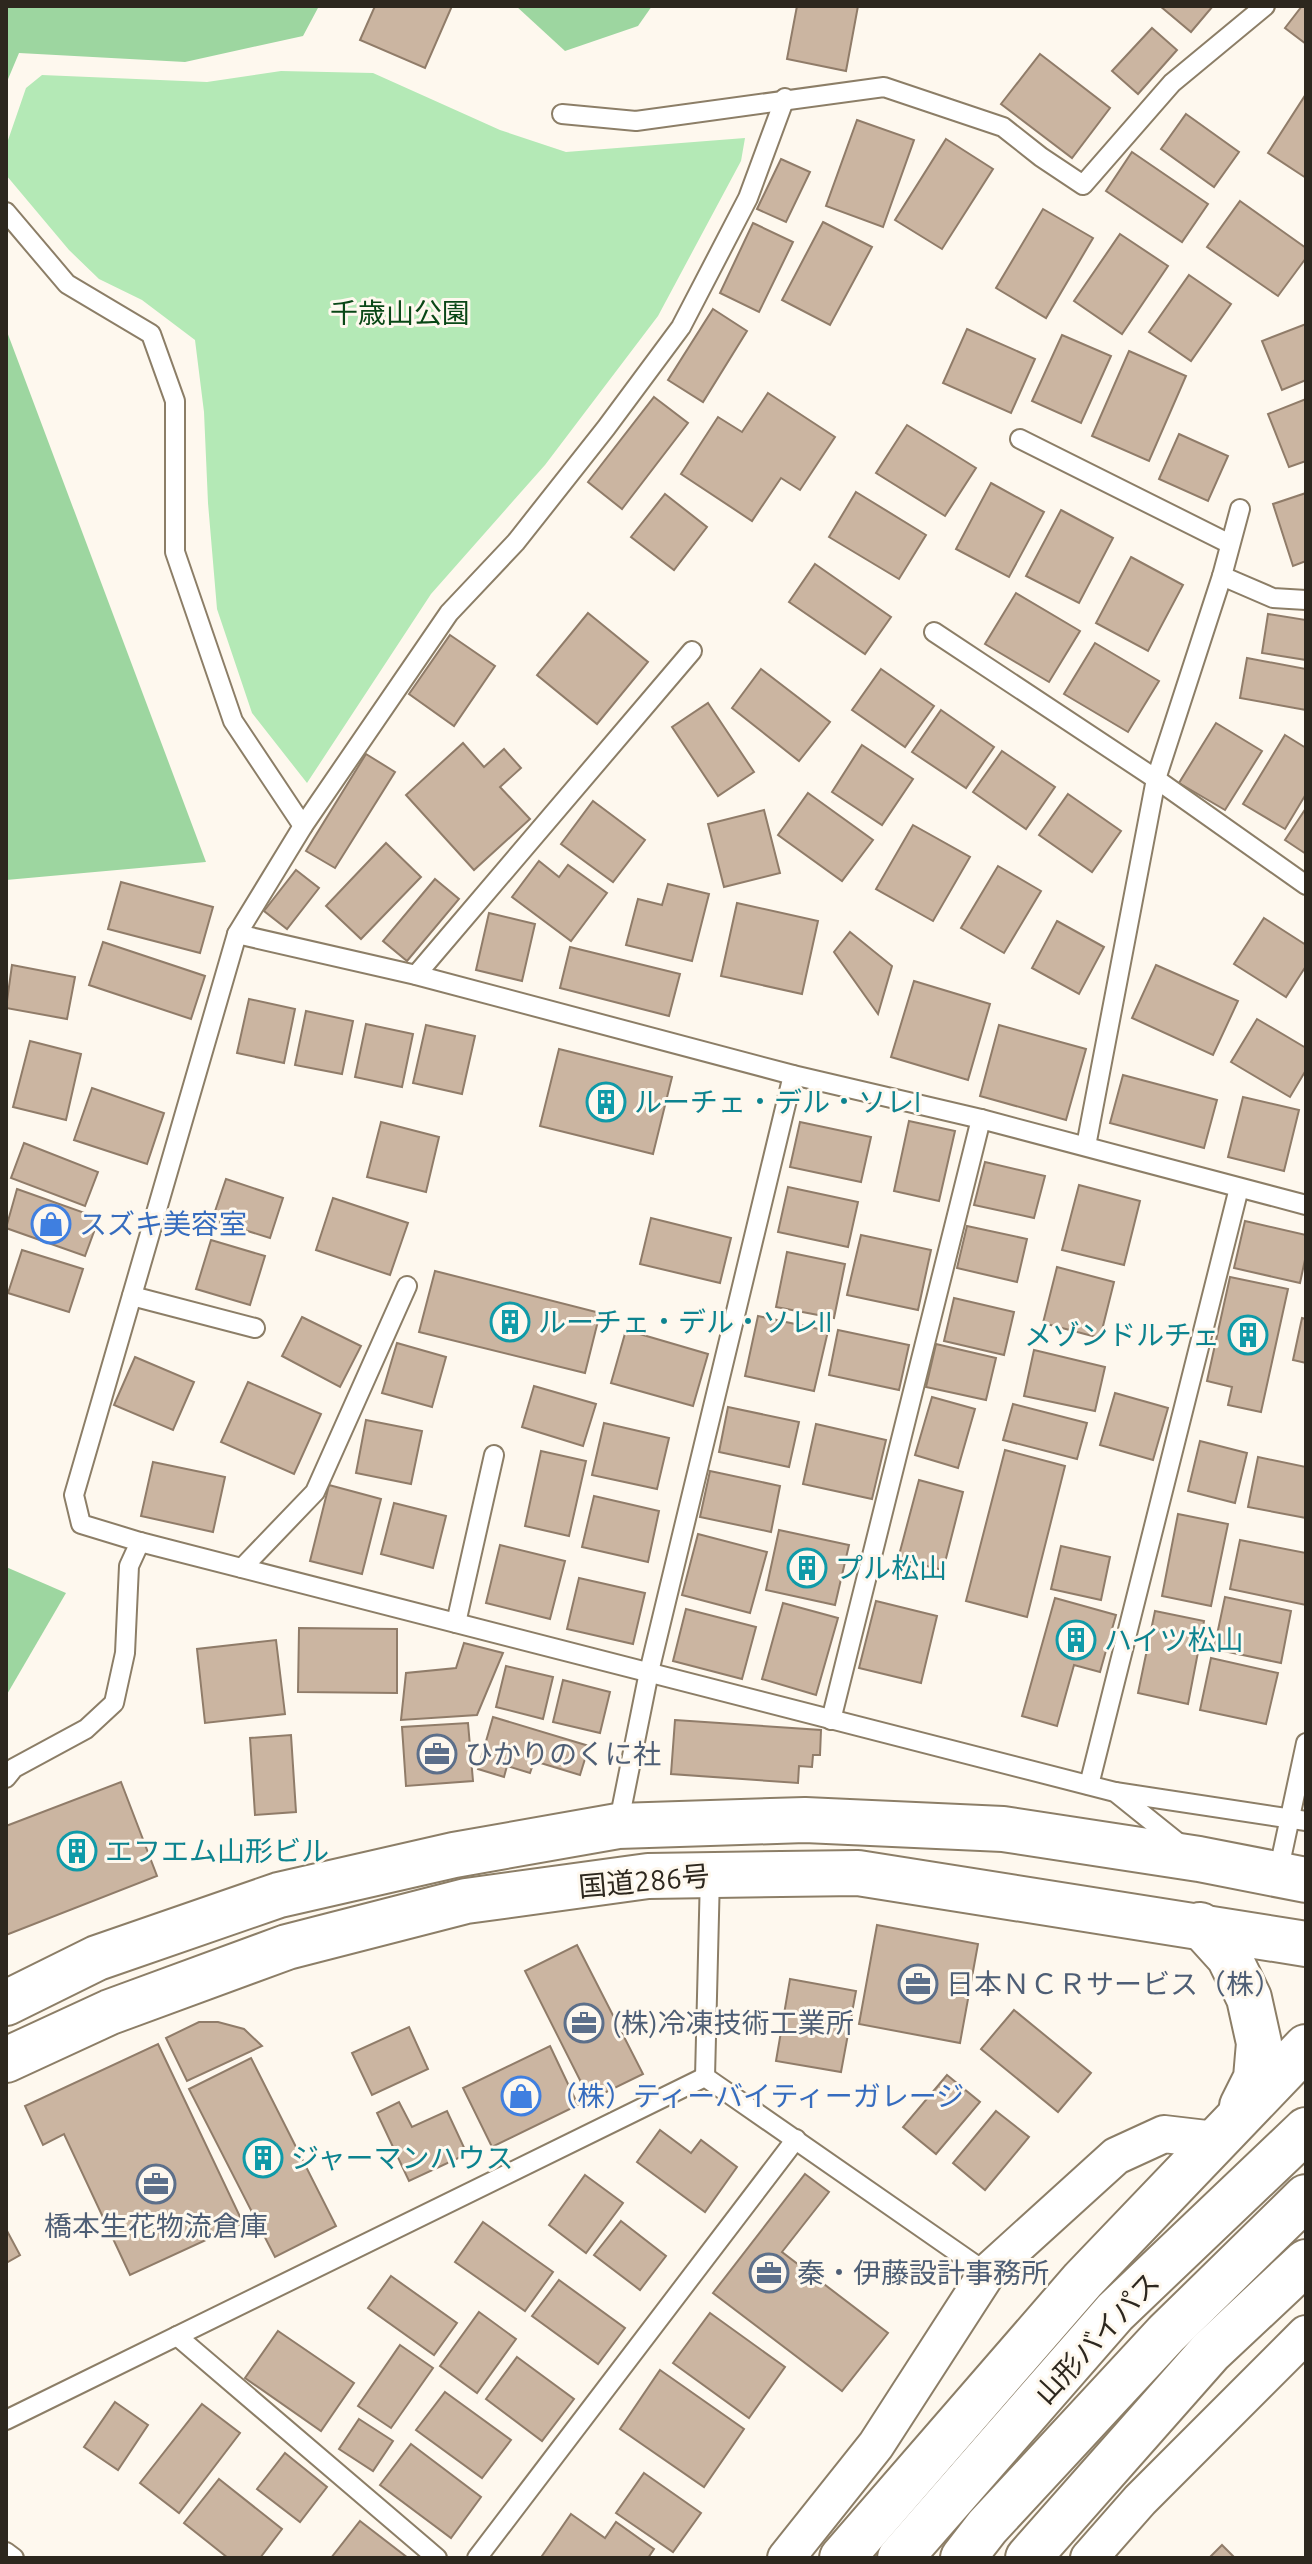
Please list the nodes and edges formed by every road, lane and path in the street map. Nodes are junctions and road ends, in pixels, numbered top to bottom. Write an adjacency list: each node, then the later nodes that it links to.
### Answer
1 (1265, 6): 2 (lane)
2 (785, 98): 3 (lane); 13 (lane)
3 (562, 114)
4 (6, 212): 13 (lane)
5 (1020, 439): 7 (lane)
6 (1240, 509): 7 (lane)
7 (1230, 544): 8 (lane)
8 (1222, 576): 9 (lane); 12 (lane)
9 (1306, 600)
10 (934, 632): 12 (lane)
11 (692, 651): 16 (lane)
12 (1156, 779): 14 (lane); 19 (lane)
13 (303, 826): 15 (lane)
14 (1306, 885)
15 (237, 934): 16 (lane); 23 (lane)
16 (416, 975): 17 (lane)
17 (793, 1075): 18 (lane); 29 (lane)
18 (981, 1119): 19 (lane); 30 (lane)
19 (1086, 1146): 20 (lane)
20 (1239, 1188): 21 (lane); 33 (lane)
21 (1306, 1205)
22 (407, 1286): 27 (lane)
23 (132, 1296): 24 (lane); 26 (lane)
24 (255, 1328)
25 (494, 1455): 28 (lane)
26 (140, 1542): 27 (lane); 32 (lane)
27 (242, 1568): 28 (lane)
28 (456, 1623): 29 (lane)
29 (649, 1672): 30 (lane); 36 (lane)
30 (831, 1720): 33 (lane)
31 (1306, 1743): 35 (lane)
32 (6, 1778)
33 (1089, 1785): 34 (lane)
34 (1115, 1792): 35 (lane); 37 (lane)
35 (1297, 1819): 39 (lane)
36 (618, 1826): 37 (highway, 国道286号); 42 (highway, 国道286号)
37 (1199, 1859): 39 (highway, 国道286号)
38 (710, 1875): 40 (highway, 国道286号); 44 (highway, 国道286号); 45 (lane)
39 (1292, 1876)
40 (1200, 1925): 41 (highway, 国道286号); 46 (highway)
41 (1306, 1944)
42 (6, 2003)
43 (1306, 2047): 46 (highway)
44 (6, 2060)
45 (705, 2077): 48 (lane); 53 (lane)
46 (1225, 2129): 51 (street); 60 (highway)
47 (1306, 2130): 61 (highway, 山形バイパス)
48 (796, 2139): 51 (lane); 58 (lane)
49 (1306, 2197): 62 (highway, 山形バイパス)
50 (1306, 2262): 63 (highway)
51 (987, 2273): 59 (street)
52 (1306, 2334): 64 (street)
53 (177, 2336): 54 (lane); 57 (lane)
54 (6, 2420)
55 (6, 2552): 56 (lane)
56 (14, 2558)
57 (437, 2558)
58 (477, 2558)
59 (786, 2558)
60 (842, 2558)
61 (900, 2558)
62 (963, 2558)
63 (1028, 2558)
64 (1089, 2558)

